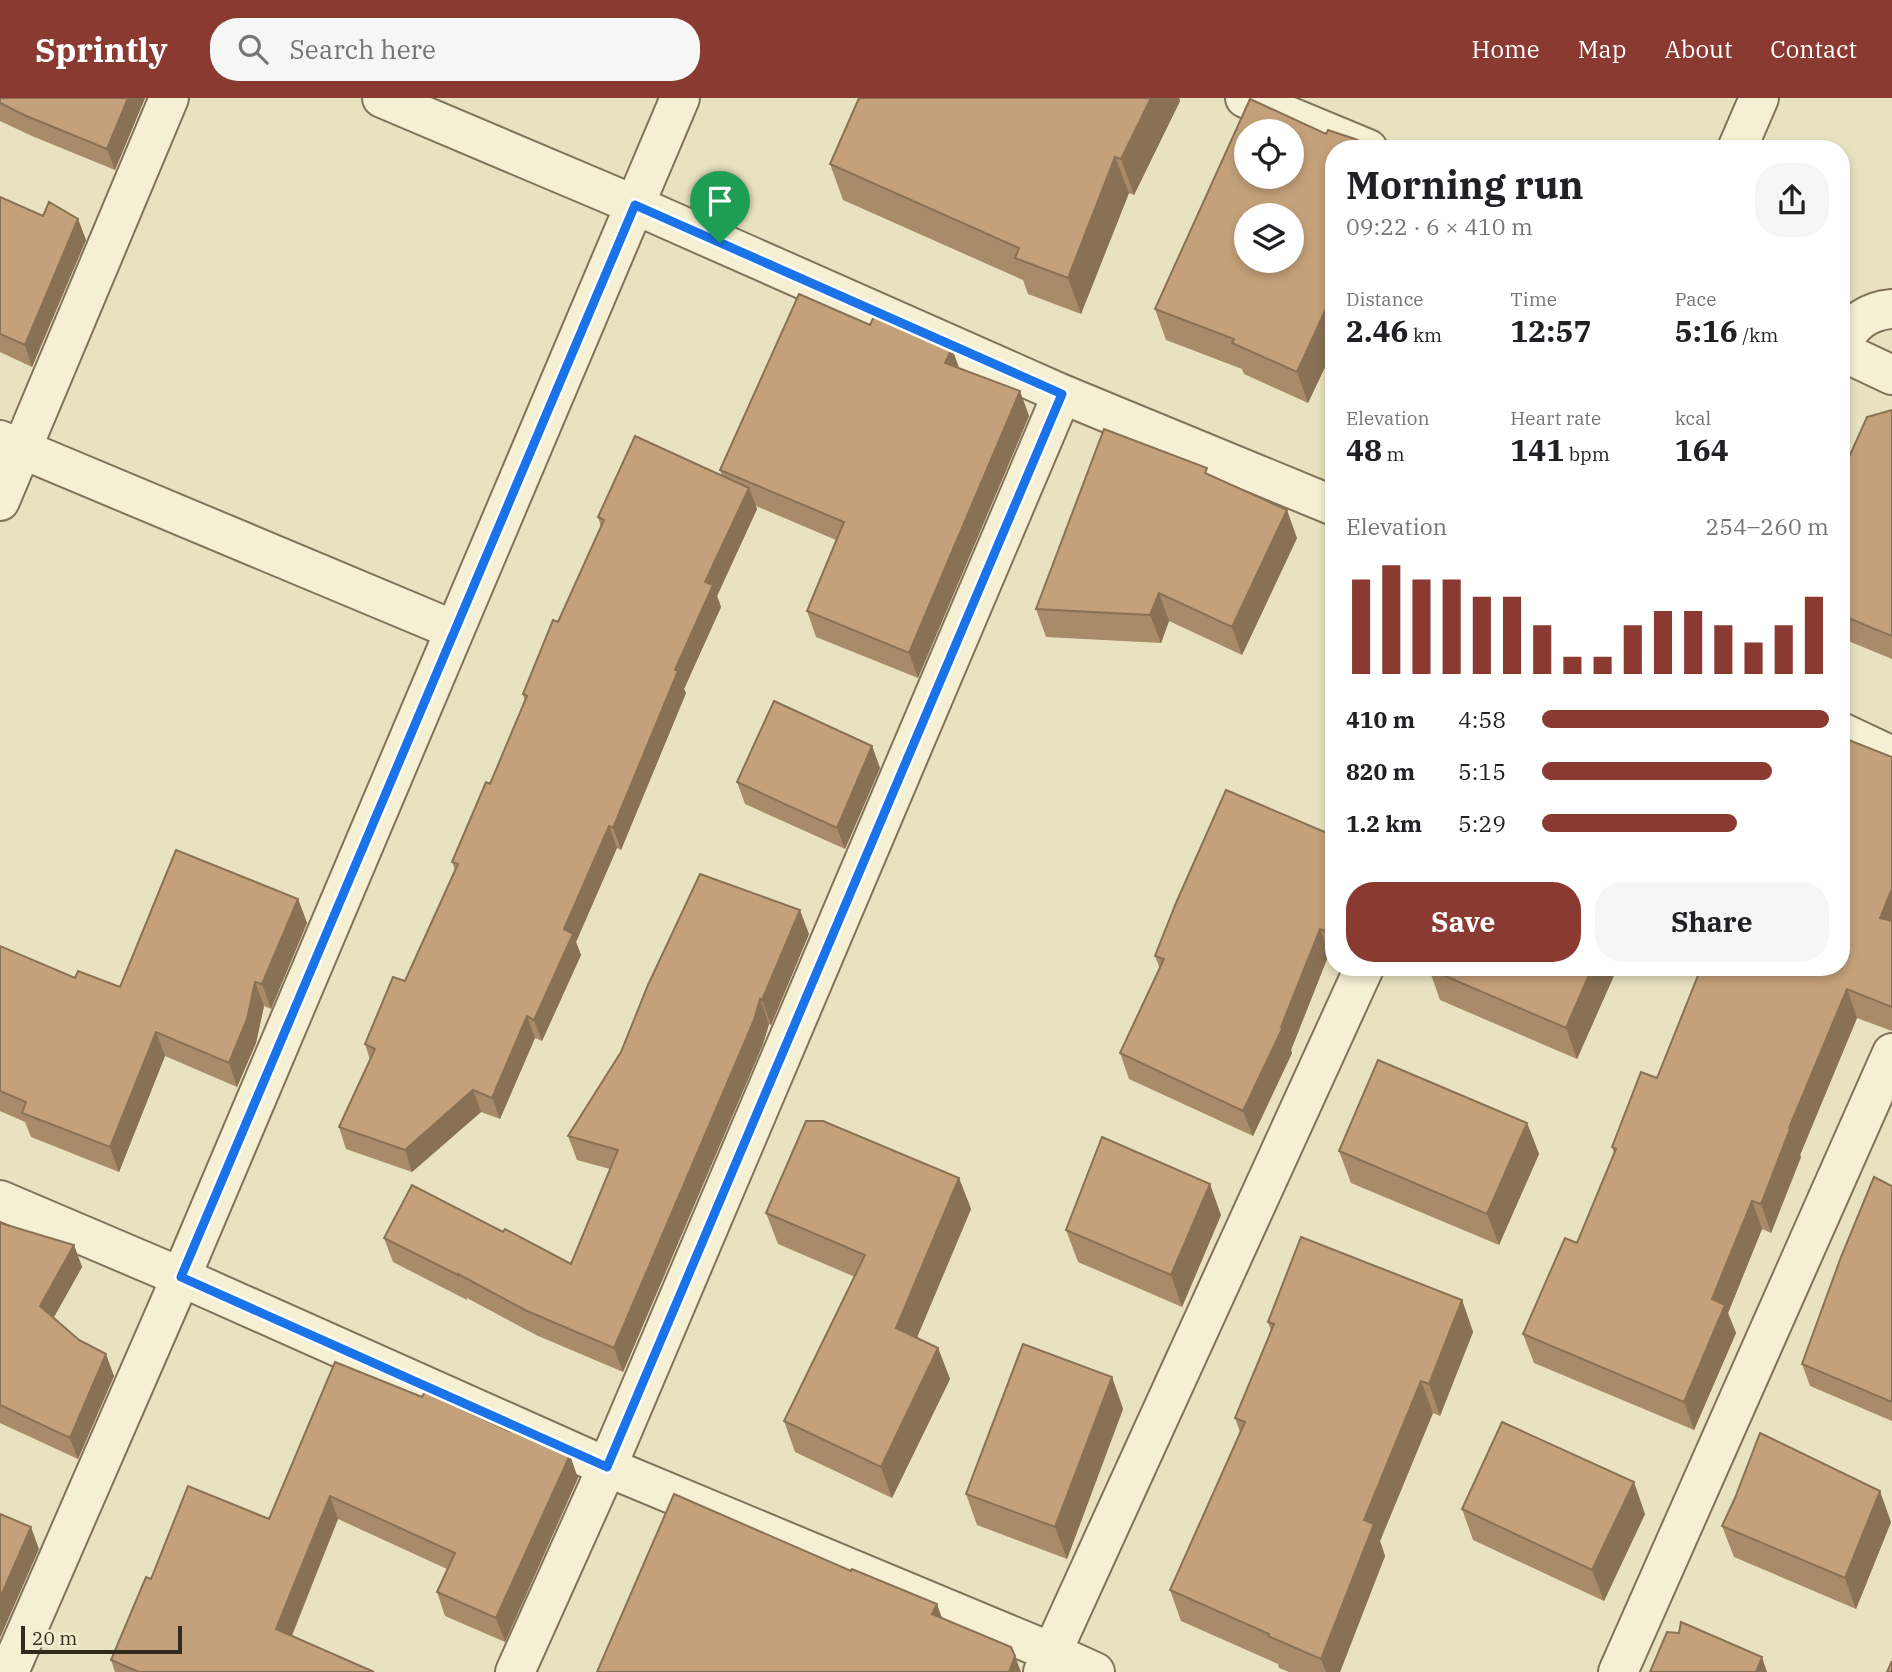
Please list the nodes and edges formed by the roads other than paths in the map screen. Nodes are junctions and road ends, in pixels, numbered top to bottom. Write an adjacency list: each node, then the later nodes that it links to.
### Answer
1 (169, 98): 14 (street)
2 (382, 98): 8 (street)
3 (680, 98): 8 (street)
4 (1245, 98): 6 (street)
5 (1759, 98): 7 (street)
6 (1346, 140)
7 (1741, 140)
8 (635, 205): 13 (street); 17 (street)
9 (1892, 309): 10 (street)
10 (1850, 329)
11 (1850, 355): 12 (street)
12 (1892, 375)
13 (1062, 394): 16 (street); 24 (street)
14 (11, 445): 15 (street); 17 (street)
15 (0, 501)
16 (1325, 502)
17 (454, 630): 23 (street)
18 (1850, 736): 19 (street)
19 (1892, 756)
20 (1360, 976): 25 (street)
21 (1892, 1053): 29 (street)
22 (0, 1200): 23 (street)
23 (181, 1277): 24 (street); 26 (street)
24 (607, 1467): 25 (street); 27 (street)
25 (1047, 1662): 28 (street)
26 (9, 1672)
27 (515, 1672)
28 (1095, 1672)
29 (1618, 1672)

